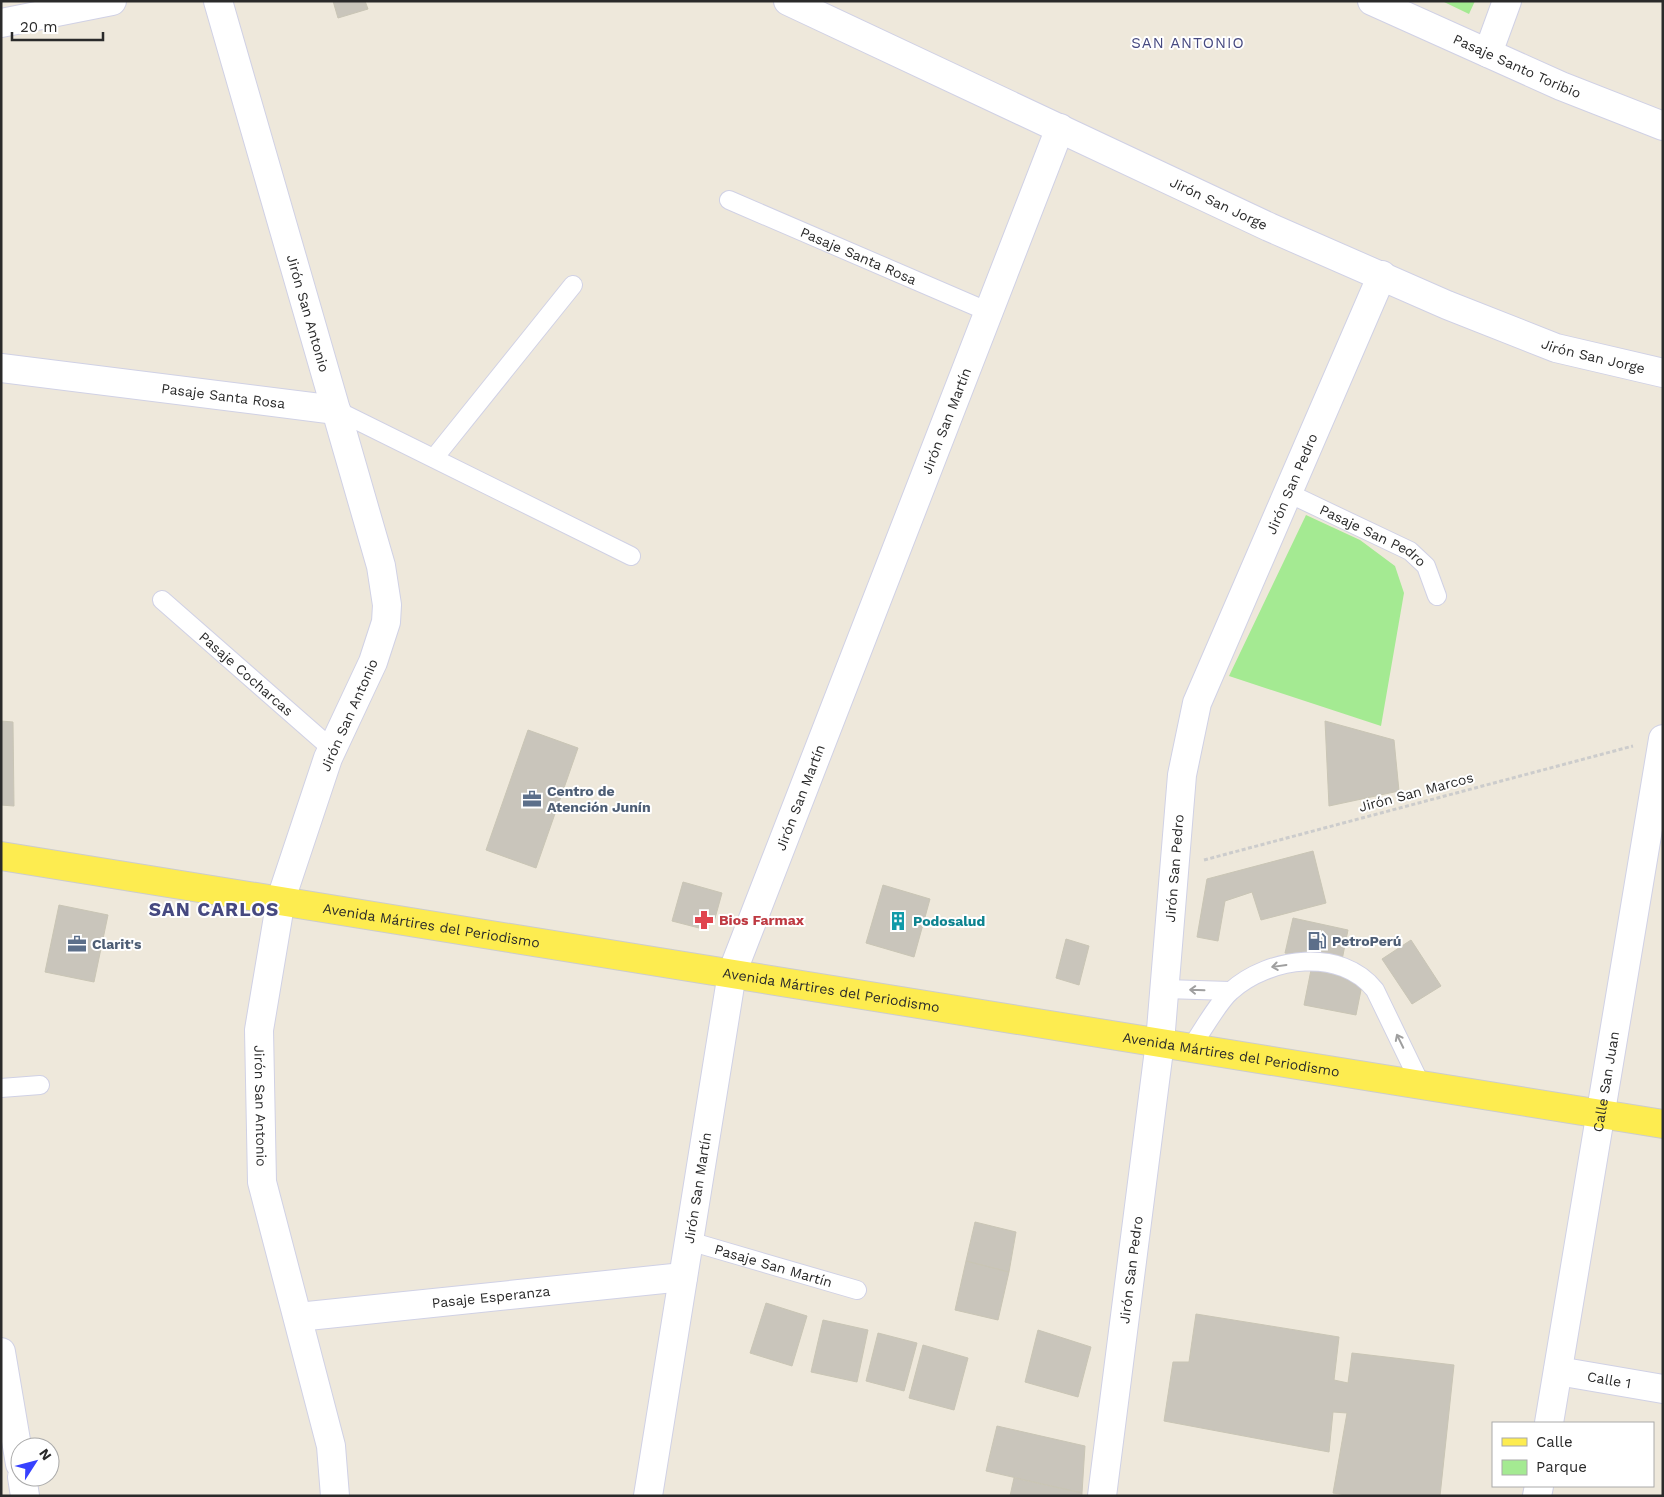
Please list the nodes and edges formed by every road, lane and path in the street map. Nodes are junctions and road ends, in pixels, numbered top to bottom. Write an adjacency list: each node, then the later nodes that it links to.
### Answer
1 (112, 1): 6 (street)
2 (218, 1): 16 (street, Jirón San Antonio)
3 (788, 1): 9 (street, Jirón San Jorge)
4 (1372, 1): 7 (street, Pasaje Santo Toribio)
5 (1507, 1): 7 (street)
6 (1, 23)
7 (1488, 52): 8 (street, Pasaje Santo Toribio)
8 (1663, 126)
9 (1060, 128): 11 (street, Jirón San Jorge); 13 (street, Jirón San Martín)
10 (729, 200): 13 (lane, Pasaje Santa Rosa)
11 (1382, 275): 15 (street, Jirón San Jorge); 18 (street, Jirón San Pedro)
12 (573, 285): 17 (lane)
13 (989, 312): 29 (street, Jirón San Martín)
14 (1, 368): 16 (street, Pasaje Santa Rosa)
15 (1663, 373)
16 (336, 410): 17 (lane, Pasaje Santa Rosa); 24 (street, Jirón San Antonio)
17 (434, 458): 19 (lane, Pasaje Santa Rosa)
18 (1288, 493): 20 (lane, Pasaje San Pedro); 27 (street, Jirón San Pedro)
19 (631, 556)
20 (1437, 596)
21 (162, 600): 24 (lane, Pasaje Cocharcas)
22 (1663, 739): 26 (street, Calle San Juan)
23 (1634, 746): 27 (path, Jirón San Marcos)
24 (332, 749): 28 (street, Jirón San Antonio)
25 (1, 856): 28 (main road, Avenida Mártires del Periodismo)
26 (1652, 867): 37 (street, Calle San Juan)
27 (1175, 868): 30 (street, Jirón San Pedro)
28 (281, 899): 29 (main road, Avenida Mártires del Periodismo); 42 (street, Jirón San Antonio)
29 (732, 973): 32 (main road, Avenida Mártires del Periodismo); 39 (street, Jirón San Martín)
30 (1164, 988): 31 (lane, one-way to 30); 32 (street, Jirón San Pedro)
31 (1230, 991): 33 (lane); 35 (lane, one-way to 31)
32 (1160, 1042): 33 (main road, Avenida Mártires del Periodismo); 50 (street, Jirón San Pedro)
33 (1191, 1047): 35 (main road, Avenida Mártires del Periodismo)
34 (40, 1085): 36 (lane)
35 (1421, 1085): 37 (main road, Avenida Mártires del Periodismo)
36 (1, 1088)
37 (1600, 1114): 38 (main road, Avenida Mártires del Periodismo); 44 (street, Calle San Juan)
38 (1663, 1124)
39 (689, 1241): 40 (street, Jirón San Martín); 41 (lane, Pasaje San Martín)
40 (683, 1277): 42 (street, Pasaje Esperanza); 49 (street, Jirón San Martín)
41 (857, 1290)
42 (298, 1318): 48 (street, Jirón San Antonio)
43 (1, 1352): 47 (street)
44 (1558, 1371): 45 (street, Calle 1); 46 (street, Calle San Juan)
45 (1663, 1389)
46 (1549, 1422)
47 (15, 1437)
48 (335, 1496)
49 (648, 1496)
50 (1102, 1496)

